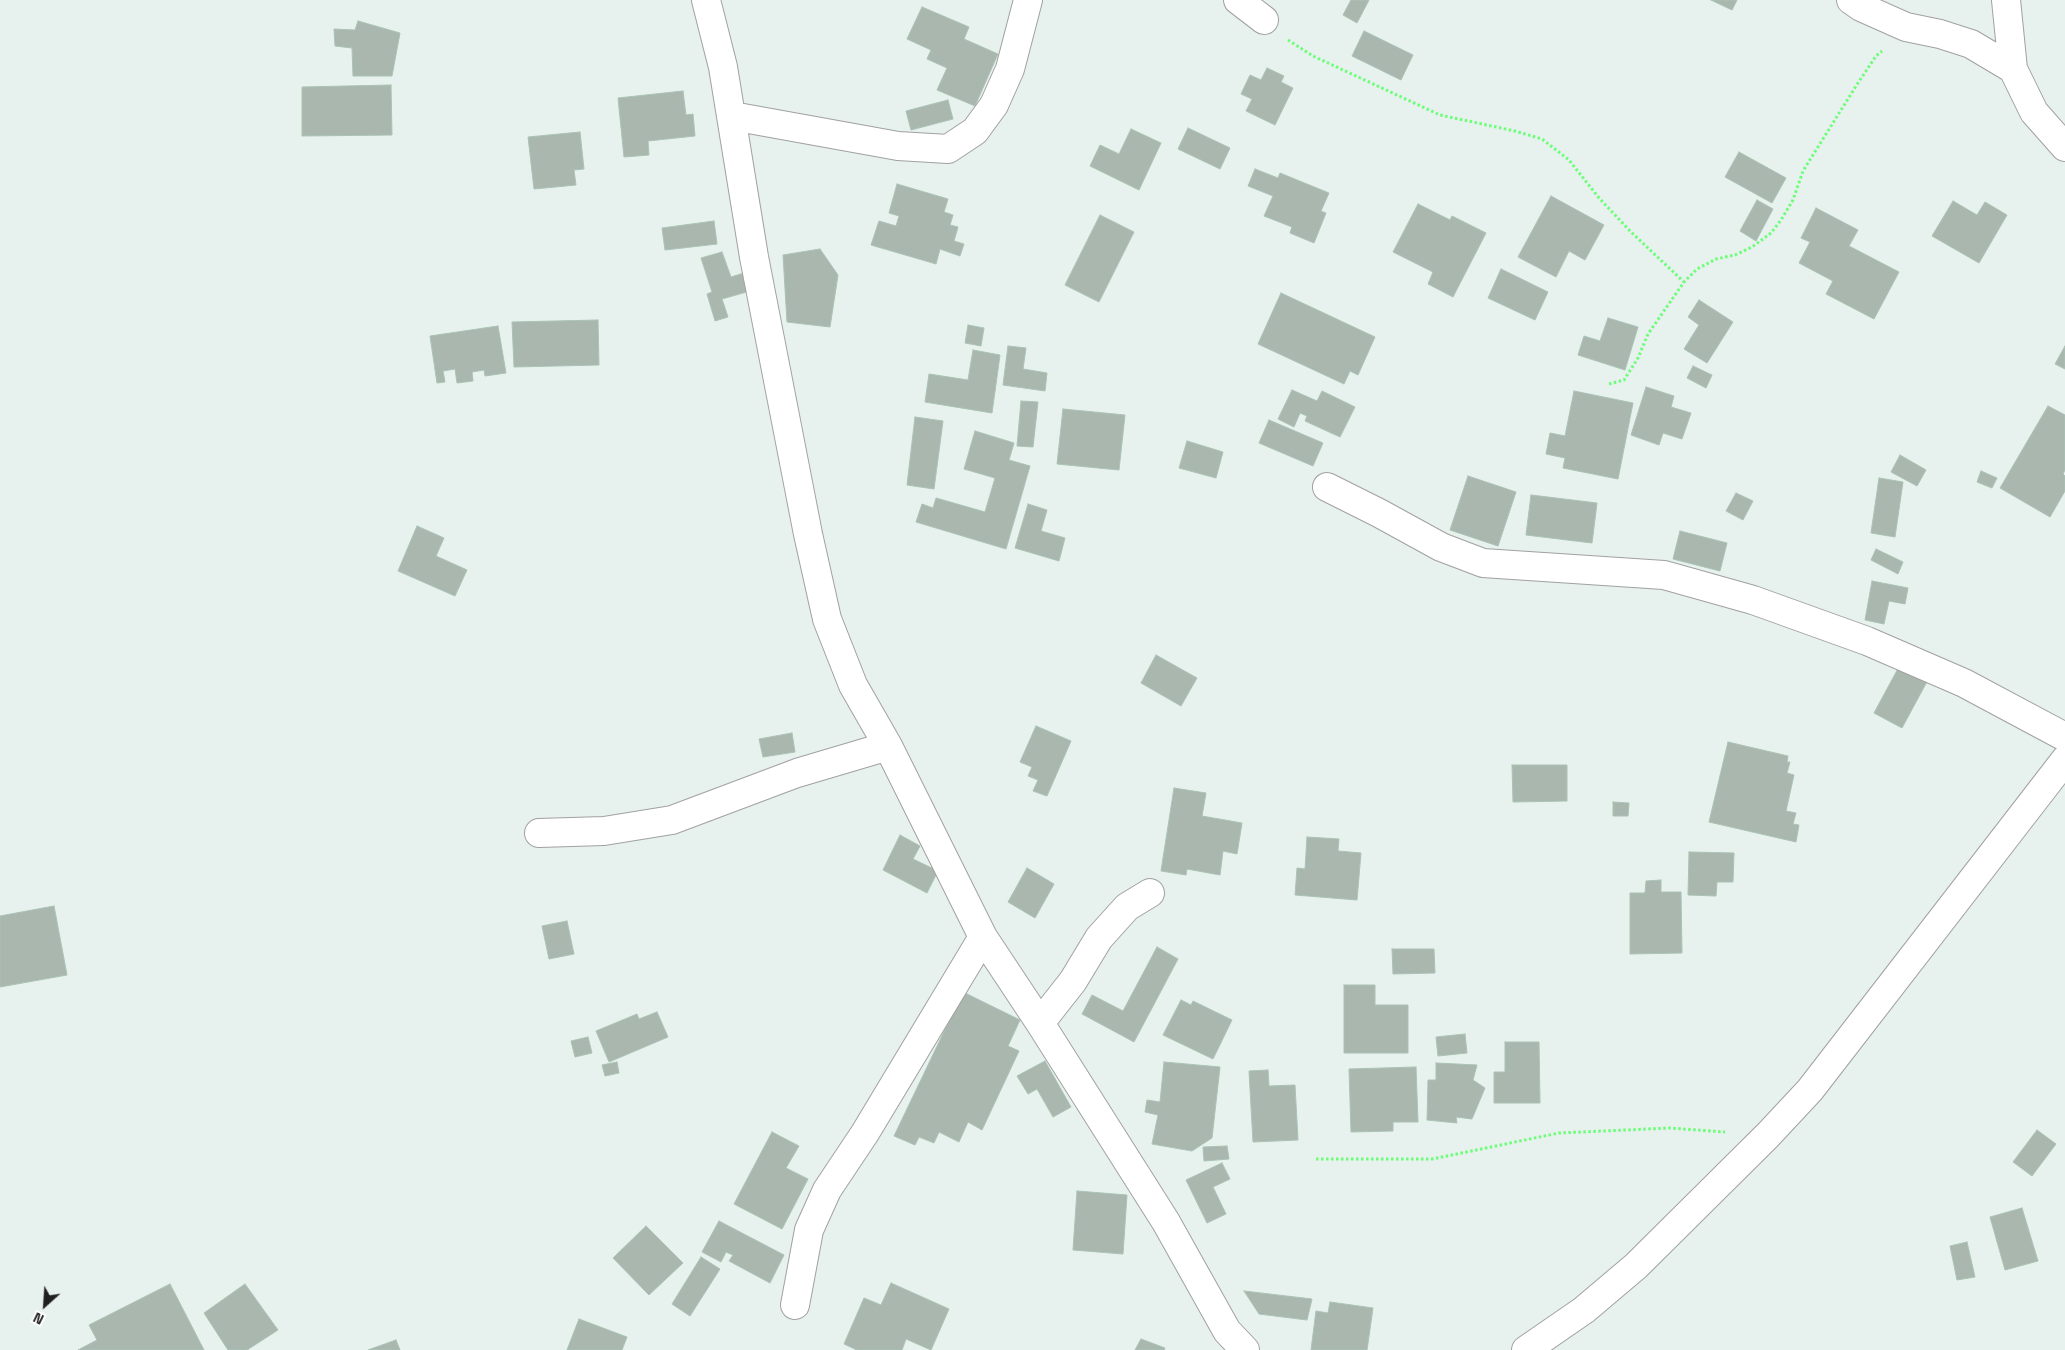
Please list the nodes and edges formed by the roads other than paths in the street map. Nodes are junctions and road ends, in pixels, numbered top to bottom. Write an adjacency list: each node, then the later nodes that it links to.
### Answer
1 (706, 0): 8 (street)
2 (1028, 0): 8 (street)
3 (1238, 0): 6 (street)
4 (1851, 0): 7 (street)
5 (2006, 0): 7 (street)
6 (1264, 20)
7 (2013, 69): 9 (street)
8 (732, 116): 12 (street)
9 (2065, 147)
10 (1327, 487): 11 (street)
11 (2065, 738)
12 (888, 746): 14 (street); 16 (street)
13 (2065, 760): 20 (street)
14 (539, 833)
15 (1150, 893): 17 (street)
16 (983, 937): 17 (street); 18 (street)
17 (1040, 1023): 19 (street)
18 (795, 1305)
19 (1245, 1350)
20 (1526, 1350)

